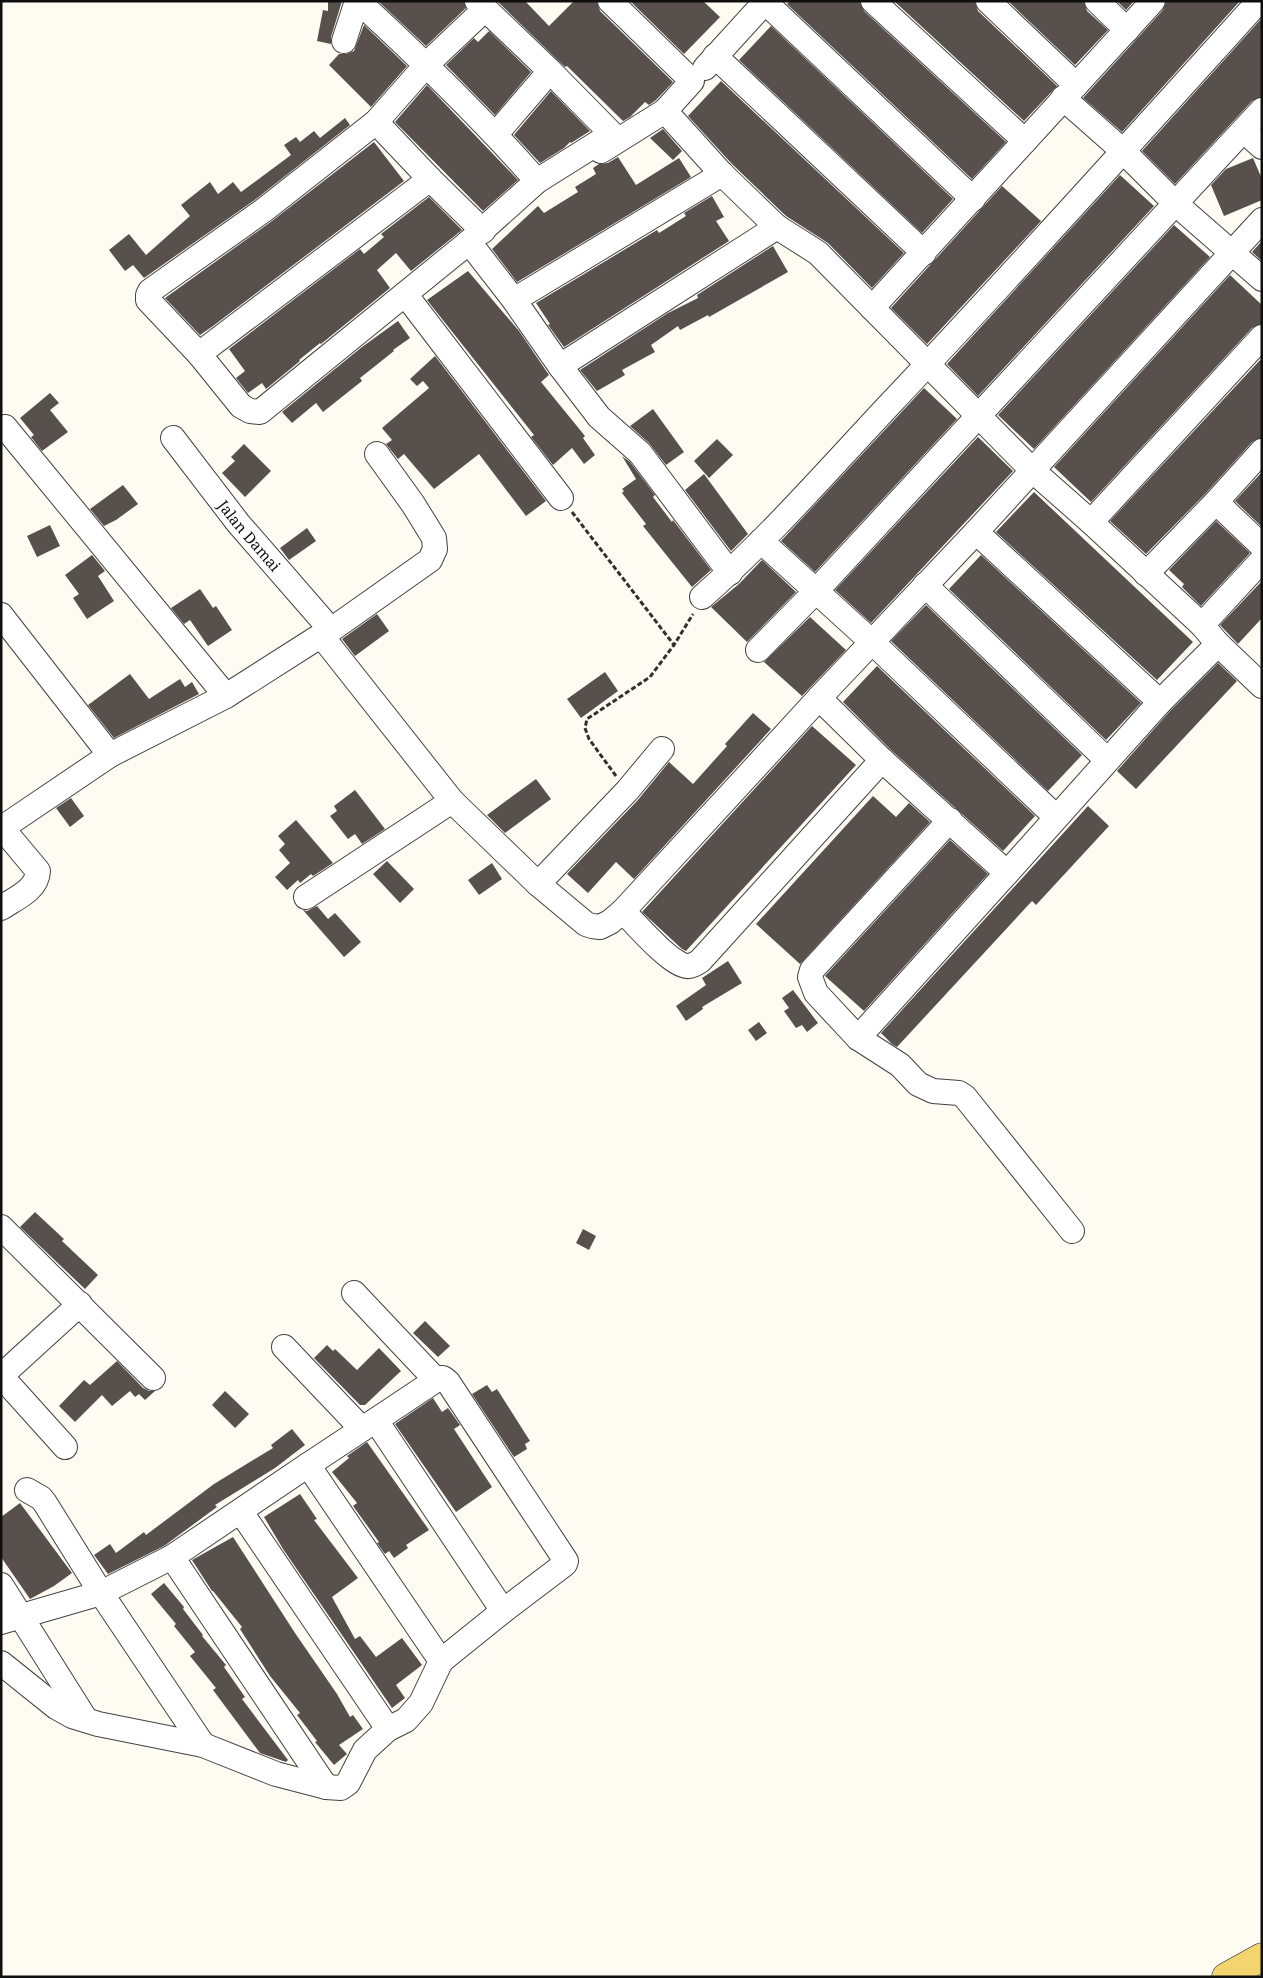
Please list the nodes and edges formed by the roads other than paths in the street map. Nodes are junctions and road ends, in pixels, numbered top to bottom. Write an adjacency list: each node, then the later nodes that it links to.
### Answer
1 (358, 1): 11 (street); 13 (street)
2 (610, 1): 15 (street)
3 (873, 1): 23 (street)
4 (988, 1): 16 (street)
5 (1097, 1): 10 (street)
6 (1153, 1): 10 (street)
7 (1259, 1): 25 (street)
8 (481, 5): 13 (street); 14 (street)
9 (756, 5): 12 (street); 29 (street)
10 (1127, 30): 16 (street)
11 (344, 41)
12 (715, 56): 15 (street); 34 (street)
13 (427, 64): 19 (street); 21 (street)
14 (550, 72): 21 (street); 22 (street)
15 (692, 81): 18 (street)
16 (1069, 91): 23 (street); 25 (street)
17 (1262, 110): 20 (street)
18 (665, 111): 22 (street); 26 (street)
19 (376, 122): 27 (street); 41 (street)
20 (1244, 130): 24 (street); 30 (street)
21 (496, 134): 28 (street)
22 (614, 138): 28 (street)
23 (1025, 141): 29 (street)
24 (1262, 147)
25 (1123, 151): 30 (street); 42 (street)
26 (722, 174): 32 (street); 38 (street)
27 (430, 179): 33 (street); 41 (street)
28 (546, 181): 33 (street)
29 (974, 199): 34 (street)
30 (1176, 204): 35 (street); 44 (street)
31 (1262, 220): 35 (street)
32 (777, 227): 39 (street); 43 (street)
33 (476, 236): 37 (street); 38 (street)
34 (924, 253): 39 (street)
35 (1231, 253): 36 (street); 49 (street)
36 (1262, 279)
37 (405, 294): 41 (street); 50 (street)
38 (514, 300): 43 (street)
39 (872, 308): 42 (street)
40 (1262, 337): 52 (street)
41 (199, 354)
42 (927, 365): 44 (street); 54 (street)
43 (560, 366): 57 (street)
44 (978, 416): 49 (street); 60 (street)
45 (5, 427): 69 (street)
46 (173, 438): 64 (street, Jalan Damai)
47 (1262, 451): 51 (street)
48 (377, 454): 64 (street)
49 (1032, 470): 52 (street); 53 (street)
50 (561, 498)
51 (1216, 502): 55 (street); 58 (street)
52 (1091, 522): 58 (street)
53 (976, 532): 59 (street); 71 (street)
54 (761, 541): 57 (street); 60 (street)
55 (1262, 546)
56 (1262, 560): 63 (street)
57 (730, 573): 61 (street)
58 (1146, 574): 63 (street)
59 (925, 585): 65 (street); 75 (street)
60 (815, 592): 65 (street); 67 (street)
61 (702, 596)
62 (1, 615): 73 (street)
63 (1202, 624): 66 (street)
64 (326, 633): 69 (street); 76 (street, Jalan Damai)
65 (872, 642): 70 (street); 77 (street)
66 (1218, 644): 68 (street); 71 (street)
67 (758, 650)
68 (1262, 686)
69 (226, 696): 73 (street)
70 (819, 698): 74 (street); 84 (street)
71 (1160, 702): 75 (street)
72 (662, 749): 81 (street)
73 (110, 754): 79 (street)
74 (882, 760): 78 (street); 84 (street)
75 (1107, 760): 77 (street)
76 (452, 801): 81 (street, Jalan Damai); 82 (street)
77 (1056, 817): 80 (street)
78 (950, 820): 80 (street); 85 (street)
79 (2, 828): 83 (street)
80 (1008, 873): 85 (street)
81 (538, 884): 84 (street, Jalan Damai)
82 (306, 898)
83 (1, 908)
84 (623, 911)
85 (858, 1038): 87 (street)
86 (1, 1227): 89 (street)
87 (1072, 1231)
88 (354, 1293): 93 (street)
89 (80, 1304): 91 (street); 92 (street)
90 (284, 1347): 94 (street)
91 (1, 1376): 95 (street)
92 (153, 1378)
93 (436, 1380): 94 (street); 102 (street)
94 (369, 1425): 96 (street); 102 (street)
95 (65, 1447)
96 (308, 1465): 98 (street); 104 (street)
97 (27, 1490): 101 (street)
98 (241, 1512): 99 (street); 107 (street)
99 (172, 1558): 101 (street); 109 (street)
100 (1, 1585): 103 (street)
101 (101, 1592): 103 (street); 108 (street)
102 (503, 1611): 104 (street)
103 (11, 1619): 106 (street)
104 (441, 1662): 107 (street)
105 (1, 1663): 106 (street)
106 (86, 1720): 108 (street)
107 (388, 1729): 109 (street)
108 (202, 1745): 109 (street)
109 (326, 1787)
110 (1262, 1957): 111 (main road)
111 (1226, 1977)

